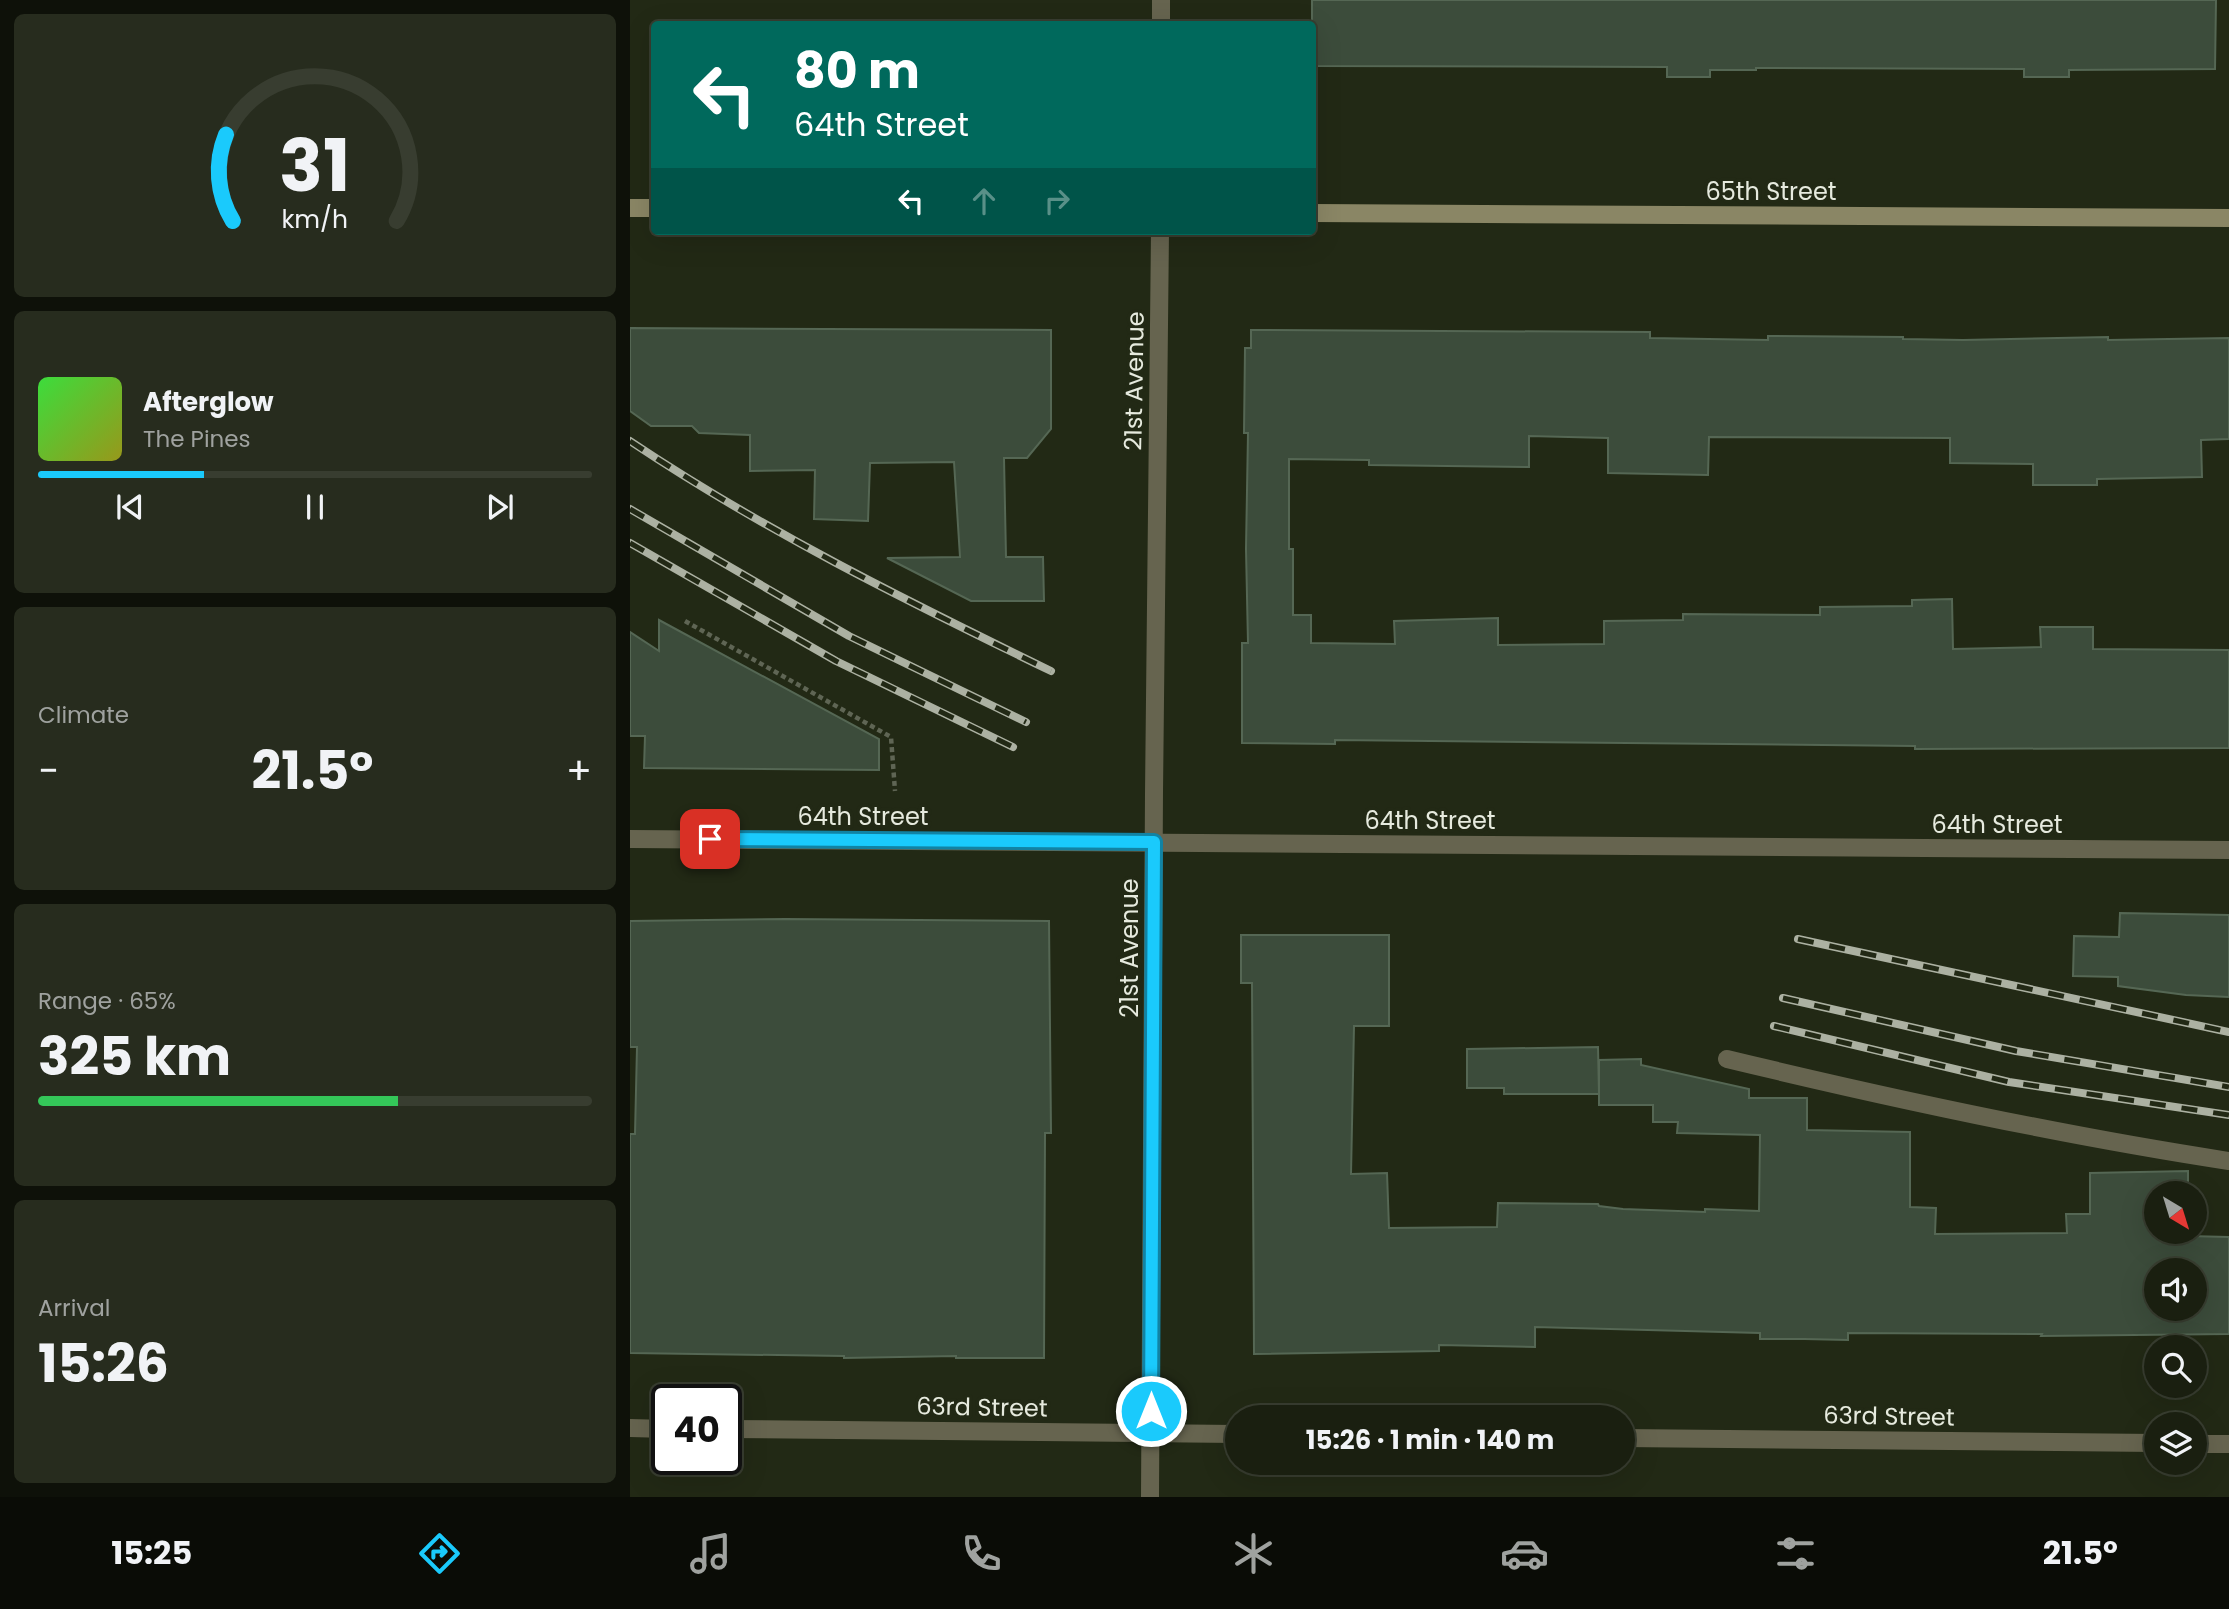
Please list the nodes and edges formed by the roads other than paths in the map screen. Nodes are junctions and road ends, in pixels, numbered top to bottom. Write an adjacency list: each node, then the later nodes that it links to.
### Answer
1 (1161, 0): 2 (street)
2 (1161, 21)
3 (630, 208): 4 (main road)
4 (651, 208)
5 (1316, 213): 6 (main road, 65th Street)
6 (2229, 218)
7 (1160, 235): 9 (street, 21st Avenue)
8 (630, 839): 9 (street, 64th Street)
9 (1154, 842): 10 (street, 64th Street); 16 (street, 21st Avenue)
10 (2229, 850)
11 (1727, 1059): 12 (street)
12 (2229, 1161)
13 (630, 1428): 14 (street)
14 (651, 1429)
15 (742, 1429): 16 (street, 63rd Street)
16 (1152, 1433): 17 (street, 63rd Street); 22 (street, 21st Avenue)
17 (1225, 1434)
18 (1635, 1438): 19 (street, 63rd Street)
19 (2144, 1443)
20 (2207, 1444): 21 (street)
21 (2229, 1444)
22 (1150, 1497)

